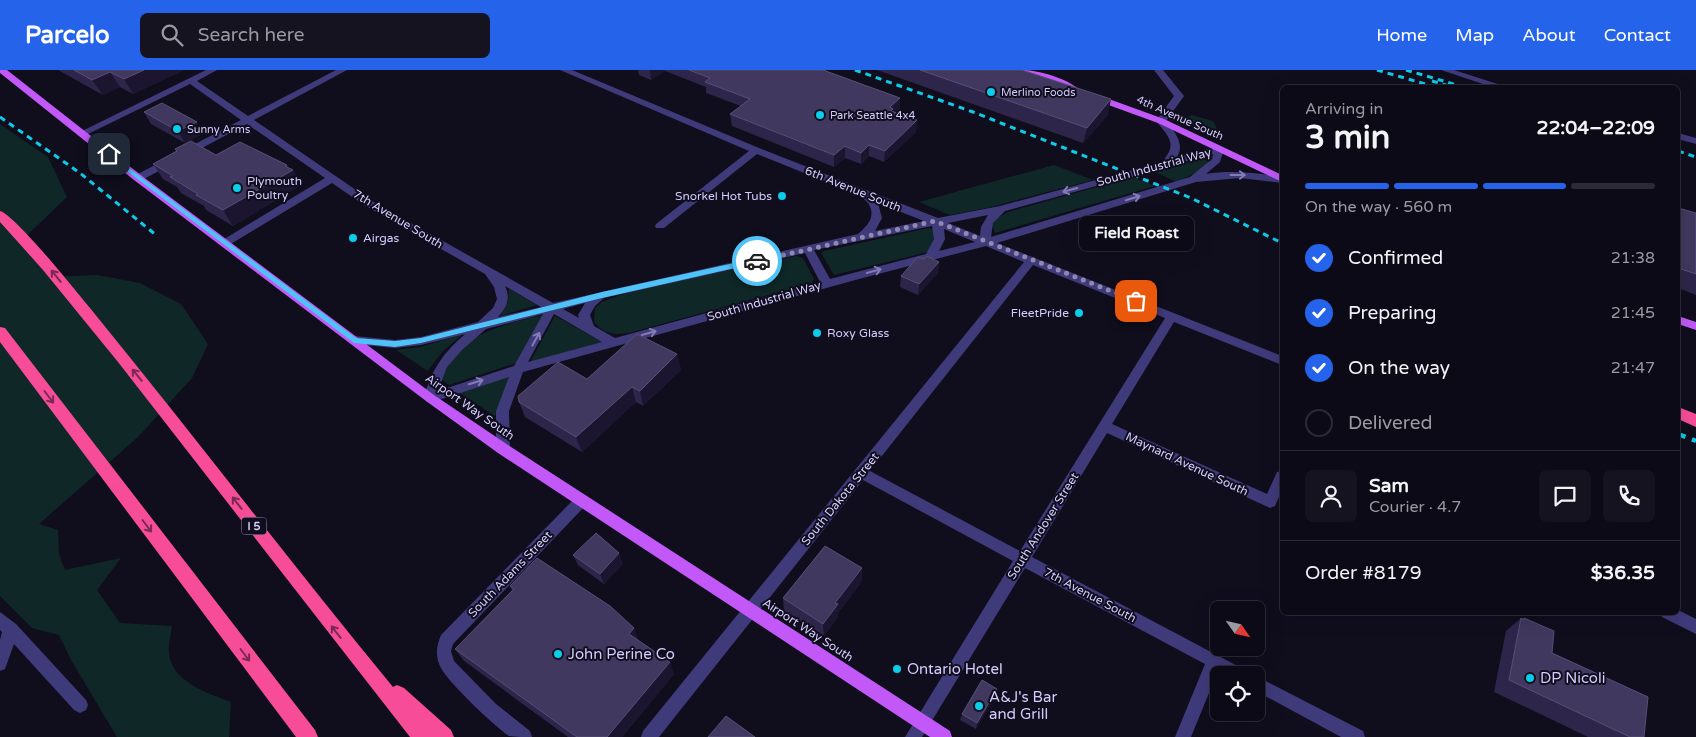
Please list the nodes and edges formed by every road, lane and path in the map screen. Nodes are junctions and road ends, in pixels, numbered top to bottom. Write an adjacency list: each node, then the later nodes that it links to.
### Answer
1 (2, 70): 15 (main road, Airport Way South)
2 (213, 70): 10 (street)
3 (343, 70): 13 (street)
4 (564, 70): 19 (street, 6th Avenue South)
5 (1025, 70): 9 (main road, 4th Avenue South)
6 (1158, 70): 14 (street)
7 (1445, 70): 11 (street)
8 (1016, 71): 9 (main road); 12 (main road, 4th Avenue South)
9 (1036, 74): 12 (main road, 4th Avenue South)
10 (191, 81): 13 (street, 7th Avenue South); 15 (street)
11 (1496, 85)
12 (1066, 86): 14 (main road, 4th Avenue South)
13 (248, 121): 21 (street); 22 (street, 7th Avenue South)
14 (1161, 121): 18 (main road, 4th Avenue South); 20 (street)
15 (83, 133): 21 (main road, Airport Way South)
16 (1680, 137): 17 (street)
17 (1696, 142)
18 (1218, 149): 20 (street, South Industrial Way); 23 (street, South Industrial Way); 24 (main road, 4th Avenue South)
19 (756, 150): 26 (street, 6th Avenue South); 30 (street)
20 (1165, 164): 27 (street, South Industrial Way, one-way to 27)
21 (138, 178): 34 (main road, Airport Way South)
22 (332, 178): 34 (street); 38 (street, 7th Avenue South)
23 (1194, 179): 25 (street, one-way to 25); 31 (street, South Industrial Way, one-way to 23)
24 (1280, 179)
25 (1280, 180)
26 (858, 190): 29 (street, 6th Avenue South); 32 (street)
27 (1001, 209): 29 (street, South Industrial Way); 33 (street)
28 (0, 215): 65 (highway, I 5, one-way to 28)
29 (935, 221): 32 (street, South Industrial Way); 33 (street, 6th Avenue South); 36 (street)
30 (660, 226)
31 (1024, 230): 33 (street, South Industrial Way); 37 (street)
32 (860, 238): 35 (street, South Industrial Way)
33 (986, 242): 36 (street, South Industrial Way); 37 (street, 6th Avenue South)
34 (225, 243): 48 (main road, Airport Way South)
35 (808, 249): 39 (street); 40 (street, South Industrial Way)
36 (931, 255): 39 (street, South Industrial Way, one-way to 36)
37 (1031, 260): 42 (street, 6th Avenue South); 57 (street, South Dakota Street)
38 (490, 272): 41 (street, 7th Avenue South); 44 (street)
39 (827, 284): 49 (street, South Industrial Way, one-way to 39)
40 (602, 295): 41 (street, South Industrial Way); 46 (street)
41 (552, 308): 44 (street, South Industrial Way); 46 (street, 7th Avenue South); 51 (street, one-way to 41)
42 (1172, 316): 50 (street, 6th Avenue South); 55 (street, South Andover Street)
43 (1680, 321): 45 (main road)
44 (482, 325): 48 (street, South Industrial Way); 52 (street, South Industrial Way)
45 (1696, 326)
46 (589, 329): 49 (street, 7th Avenue South)
47 (0, 332): 72 (highway, one-way to 72)
48 (354, 340): 52 (main road, Airport Way South)
49 (614, 343): 51 (street, South Industrial Way)
50 (1280, 360)
51 (519, 369): 52 (street, South Industrial Way, one-way to 51); 56 (street)
52 (430, 398): 56 (main road, Airport Way South)
53 (1680, 413): 54 (highway)
54 (1696, 421)
55 (1105, 426): 58 (street, Maynard Avenue South); 60 (street, South Andover Street)
56 (503, 449): 59 (main road, Airport Way South)
57 (861, 473): 60 (street, 7th Avenue South); 61 (street, South Dakota Street)
58 (1280, 480)
59 (582, 500): 61 (main road, Airport Way South); 75 (street, South Adams Street)
60 (1022, 560): 66 (street, 7th Avenue South); 71 (street, South Andover Street)
61 (750, 611): 71 (main road, Airport Way South); 76 (street, South Dakota Street)
62 (1673, 615): 64 (street)
63 (5, 624): 67 (street); 70 (street)
64 (1696, 627)
65 (355, 656): 73 (highway, I 5); 74 (highway)
66 (1214, 661): 68 (street, 7th Avenue South); 79 (street)
67 (0, 664)
68 (1223, 666)
69 (1265, 688): 80 (street)
70 (80, 705)
71 (922, 723): 77 (street, South Andover Street); 78 (main road, Airport Way South)
72 (308, 737)
73 (422, 737)
74 (444, 737)
75 (524, 737)
76 (649, 737)
77 (913, 737)
78 (944, 737)
79 (1183, 737)
80 (1357, 737)

